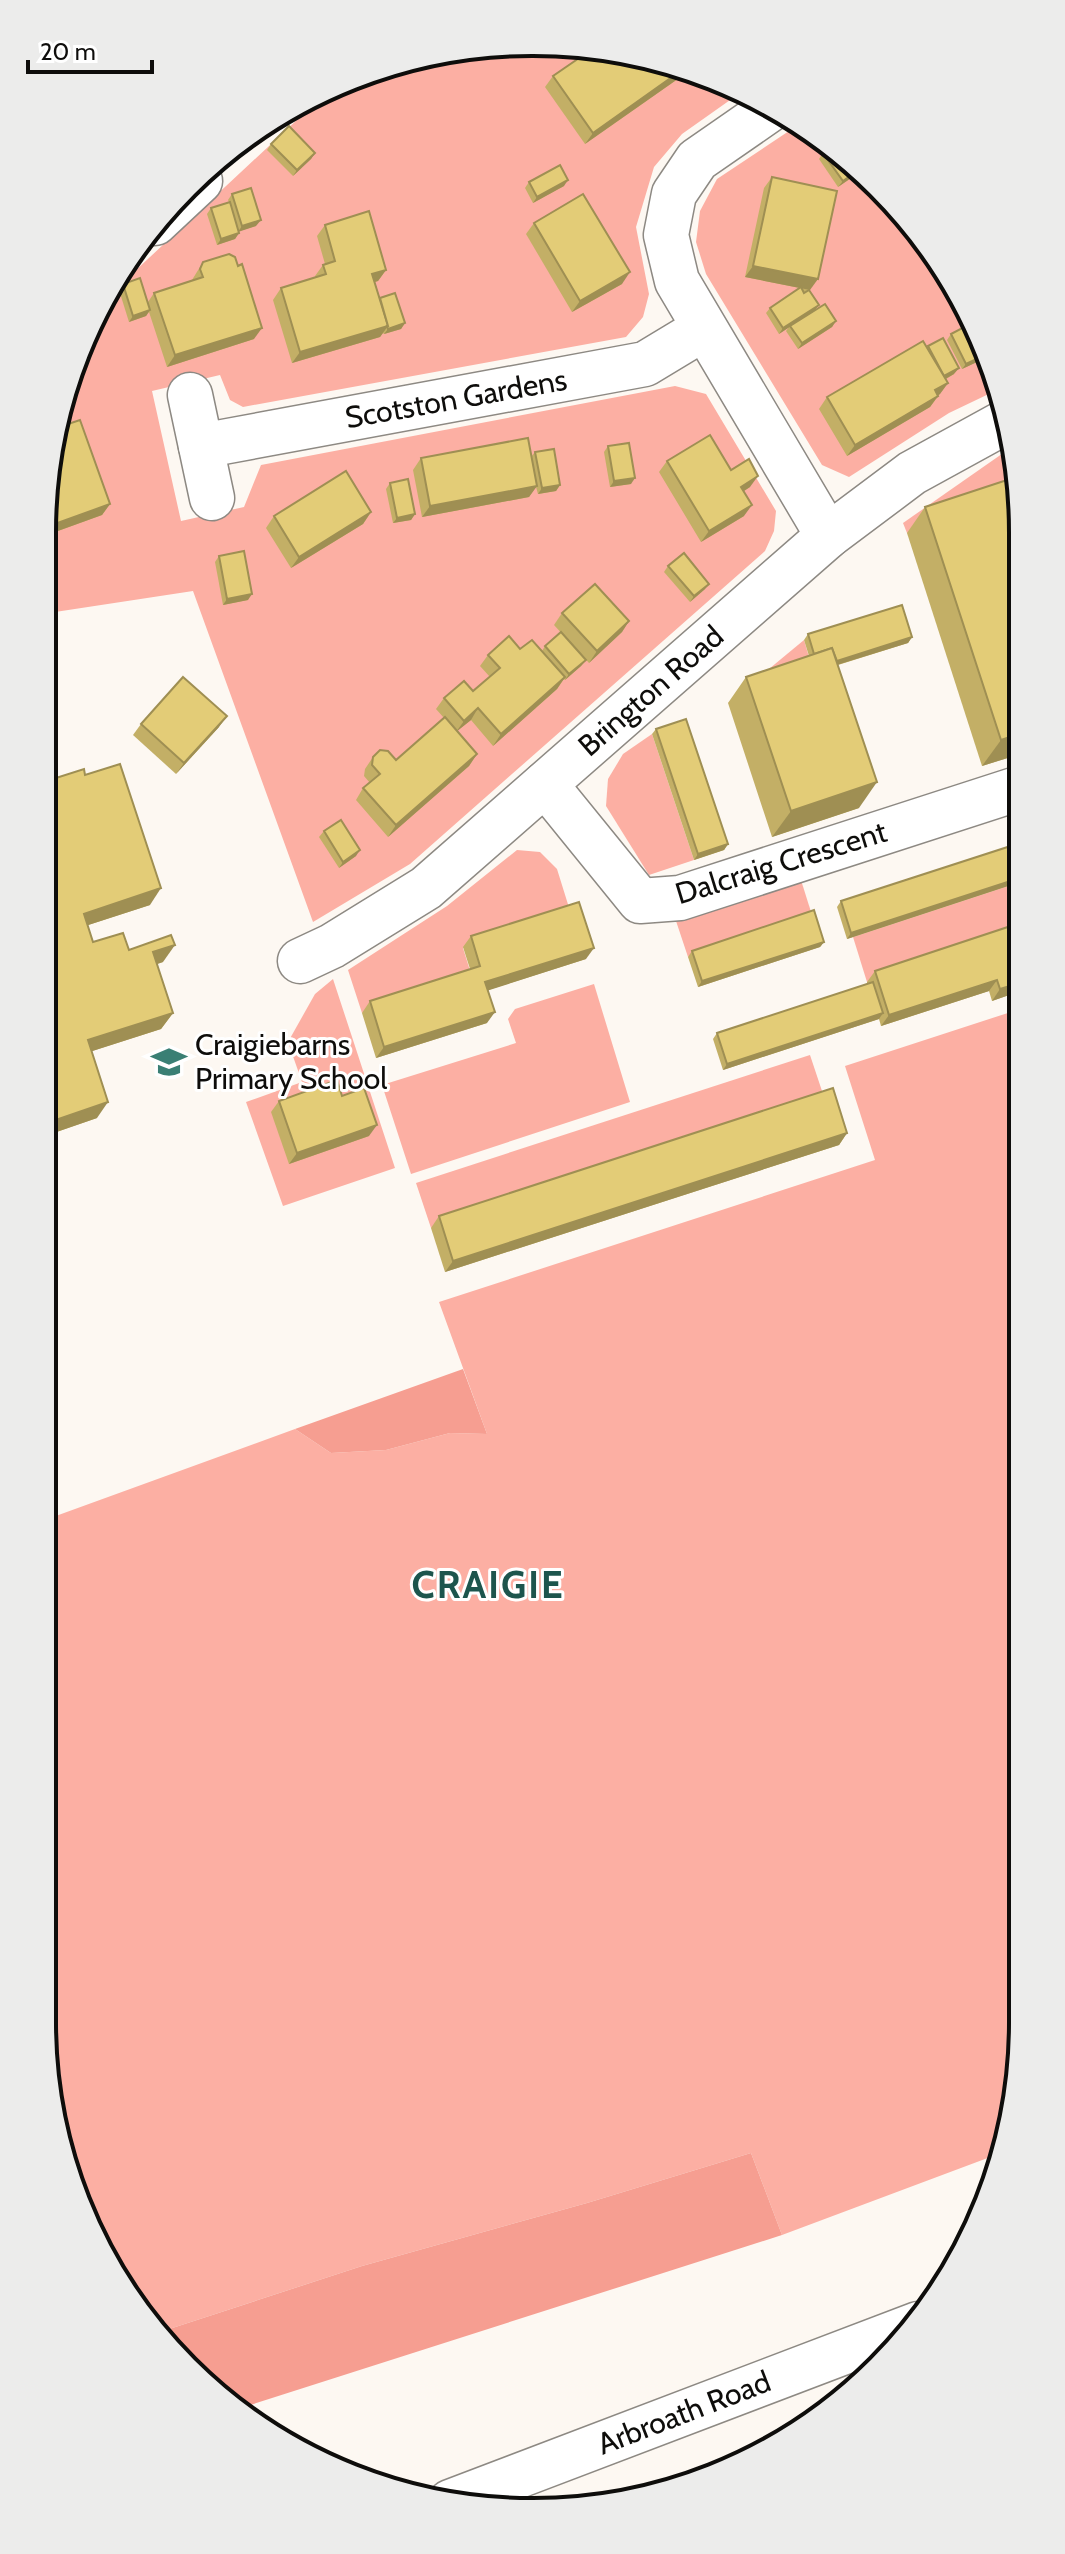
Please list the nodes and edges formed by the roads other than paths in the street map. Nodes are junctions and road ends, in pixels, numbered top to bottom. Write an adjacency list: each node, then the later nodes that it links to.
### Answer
1 (762, 115): 2 (street)
2 (703, 329): 5 (street, Scotston Gardens); 7 (street)
3 (190, 395): 5 (street)
4 (997, 426): 7 (street, Brington Road)
5 (201, 446): 6 (street)
6 (212, 498)
7 (828, 536): 8 (street, Brington Road)
8 (545, 784): 9 (street, Dalcraig Crescent); 10 (street, Brington Road)
9 (1009, 792)
10 (300, 961)
11 (893, 2333): 12 (street, Arbroath Road)
12 (471, 2494)

